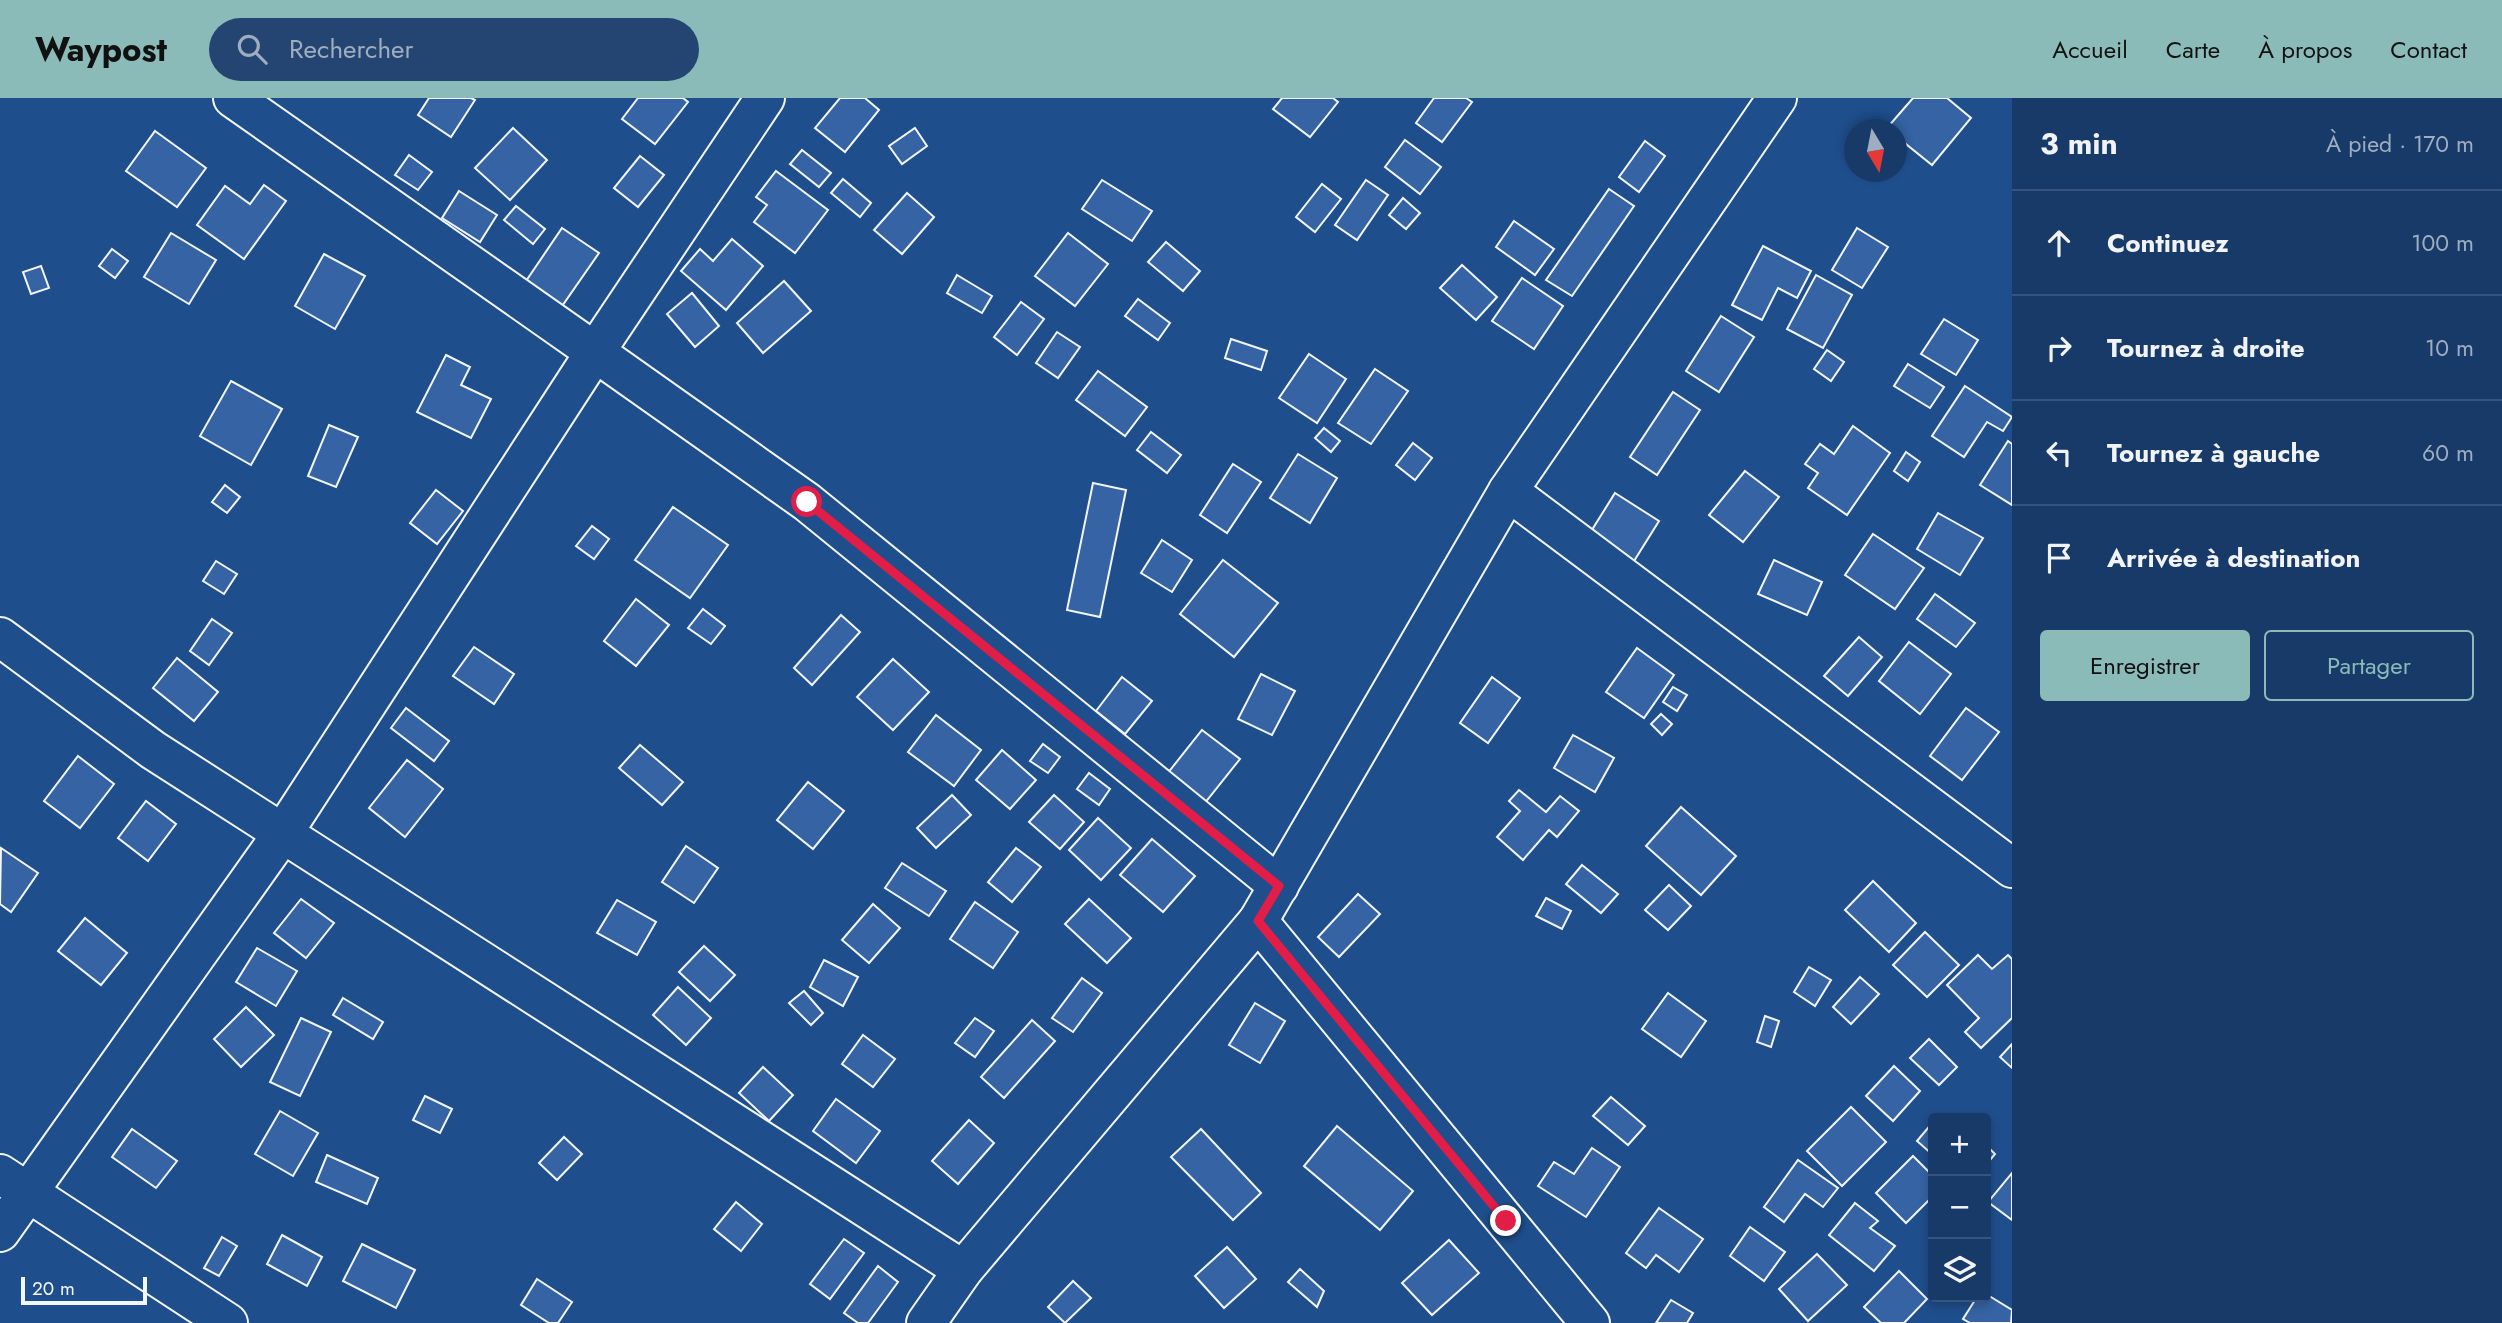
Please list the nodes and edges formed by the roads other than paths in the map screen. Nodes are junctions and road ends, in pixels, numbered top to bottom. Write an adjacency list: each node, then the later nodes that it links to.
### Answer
1 (233, 98): 4 (street)
2 (765, 98): 4 (street)
3 (1777, 98): 5 (street)
4 (596, 352): 7 (street); 9 (street)
5 (1508, 491): 8 (street); 9 (street)
6 (0, 637): 7 (street)
7 (283, 833): 11 (street); 13 (street)
8 (2012, 868)
9 (1279, 886): 10 (street)
10 (1258, 921): 13 (street); 16 (street)
11 (15, 1183): 12 (street); 14 (street)
12 (0, 1232)
13 (963, 1270): 15 (street)
14 (228, 1323)
15 (926, 1323)
16 (1590, 1323)

